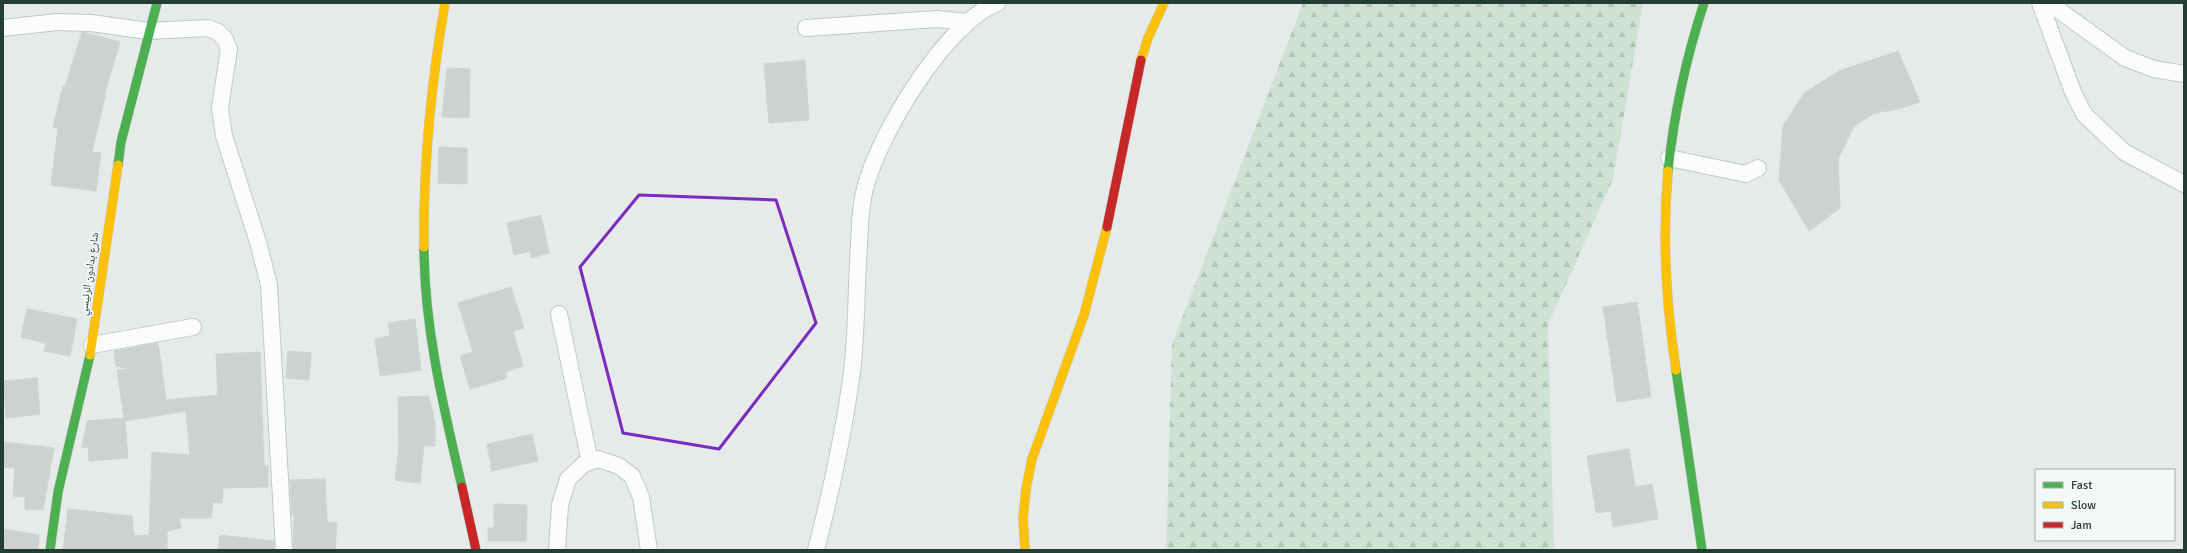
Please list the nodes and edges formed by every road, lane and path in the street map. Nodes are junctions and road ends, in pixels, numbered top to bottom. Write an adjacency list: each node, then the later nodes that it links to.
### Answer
1 (157, 3): 11 (main road, شارع بدادون الرئيسي)
2 (445, 3): 22 (main road)
3 (1164, 3): 26 (main road)
4 (1704, 3): 13 (main road)
5 (2040, 3): 15 (street)
6 (2049, 3): 12 (street)
7 (989, 4): 8 (street)
8 (968, 22): 10 (street); 25 (street)
9 (3, 28): 11 (street)
10 (806, 28)
11 (148, 31): 18 (main road, شارع بدادون الرئيسي); 21 (street)
12 (2184, 74)
13 (1669, 158): 14 (street); 27 (main road)
14 (1758, 168)
15 (2184, 184)
16 (559, 314): 19 (street)
17 (193, 327): 18 (street)
18 (92, 344): 20 (main road, شارع بدادون الرئيسي)
19 (590, 462): 23 (street); 24 (street)
20 (50, 550)
21 (284, 550)
22 (476, 550)
23 (557, 550)
24 (649, 550)
25 (816, 550)
26 (1025, 550)
27 (1702, 550)

